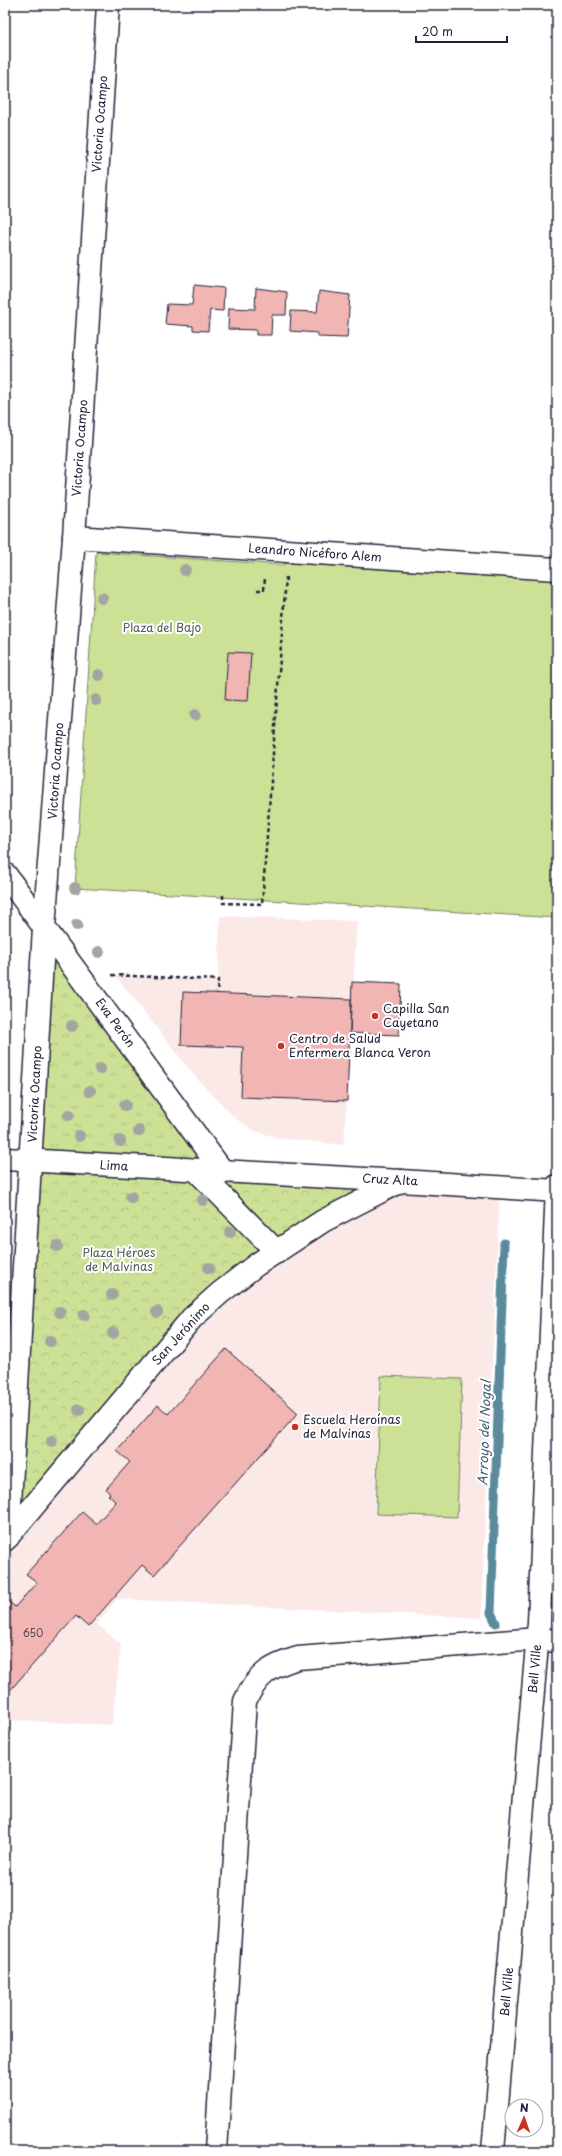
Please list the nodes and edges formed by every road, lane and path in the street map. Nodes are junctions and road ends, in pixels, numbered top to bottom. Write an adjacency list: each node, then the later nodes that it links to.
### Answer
1 (108, 5): 2 (street, Victoria Ocampo)
2 (74, 537): 4 (street, Leandro Nicéforo Alem); 7 (street, Victoria Ocampo)
3 (286, 569): 6 (path)
4 (557, 569)
5 (5, 874): 7 (street, Eva Perón)
6 (223, 895)
7 (44, 928): 8 (street, Eva Perón); 11 (street, Victoria Ocampo)
8 (80, 974): 9 (path); 13 (street, Eva Perón)
9 (217, 994)
10 (5, 1159): 11 (street, Lima)
11 (31, 1161): 12 (street, Lima); 18 (street, Victoria Ocampo)
12 (196, 1170): 13 (street, Lima); 17 (street)
13 (223, 1172): 14 (street, Cruz Alta)
14 (401, 1181): 16 (street, Cruz Alta); 17 (street, San Jerónimo)
15 (557, 1186): 16 (street, Bell Ville)
16 (557, 1191): 19 (street, Bell Ville)
17 (277, 1252): 18 (street, San Jerónimo)
18 (6, 1538)
19 (547, 1640): 20 (street); 21 (street, Bell Ville)
20 (216, 2151)
21 (493, 2151)

